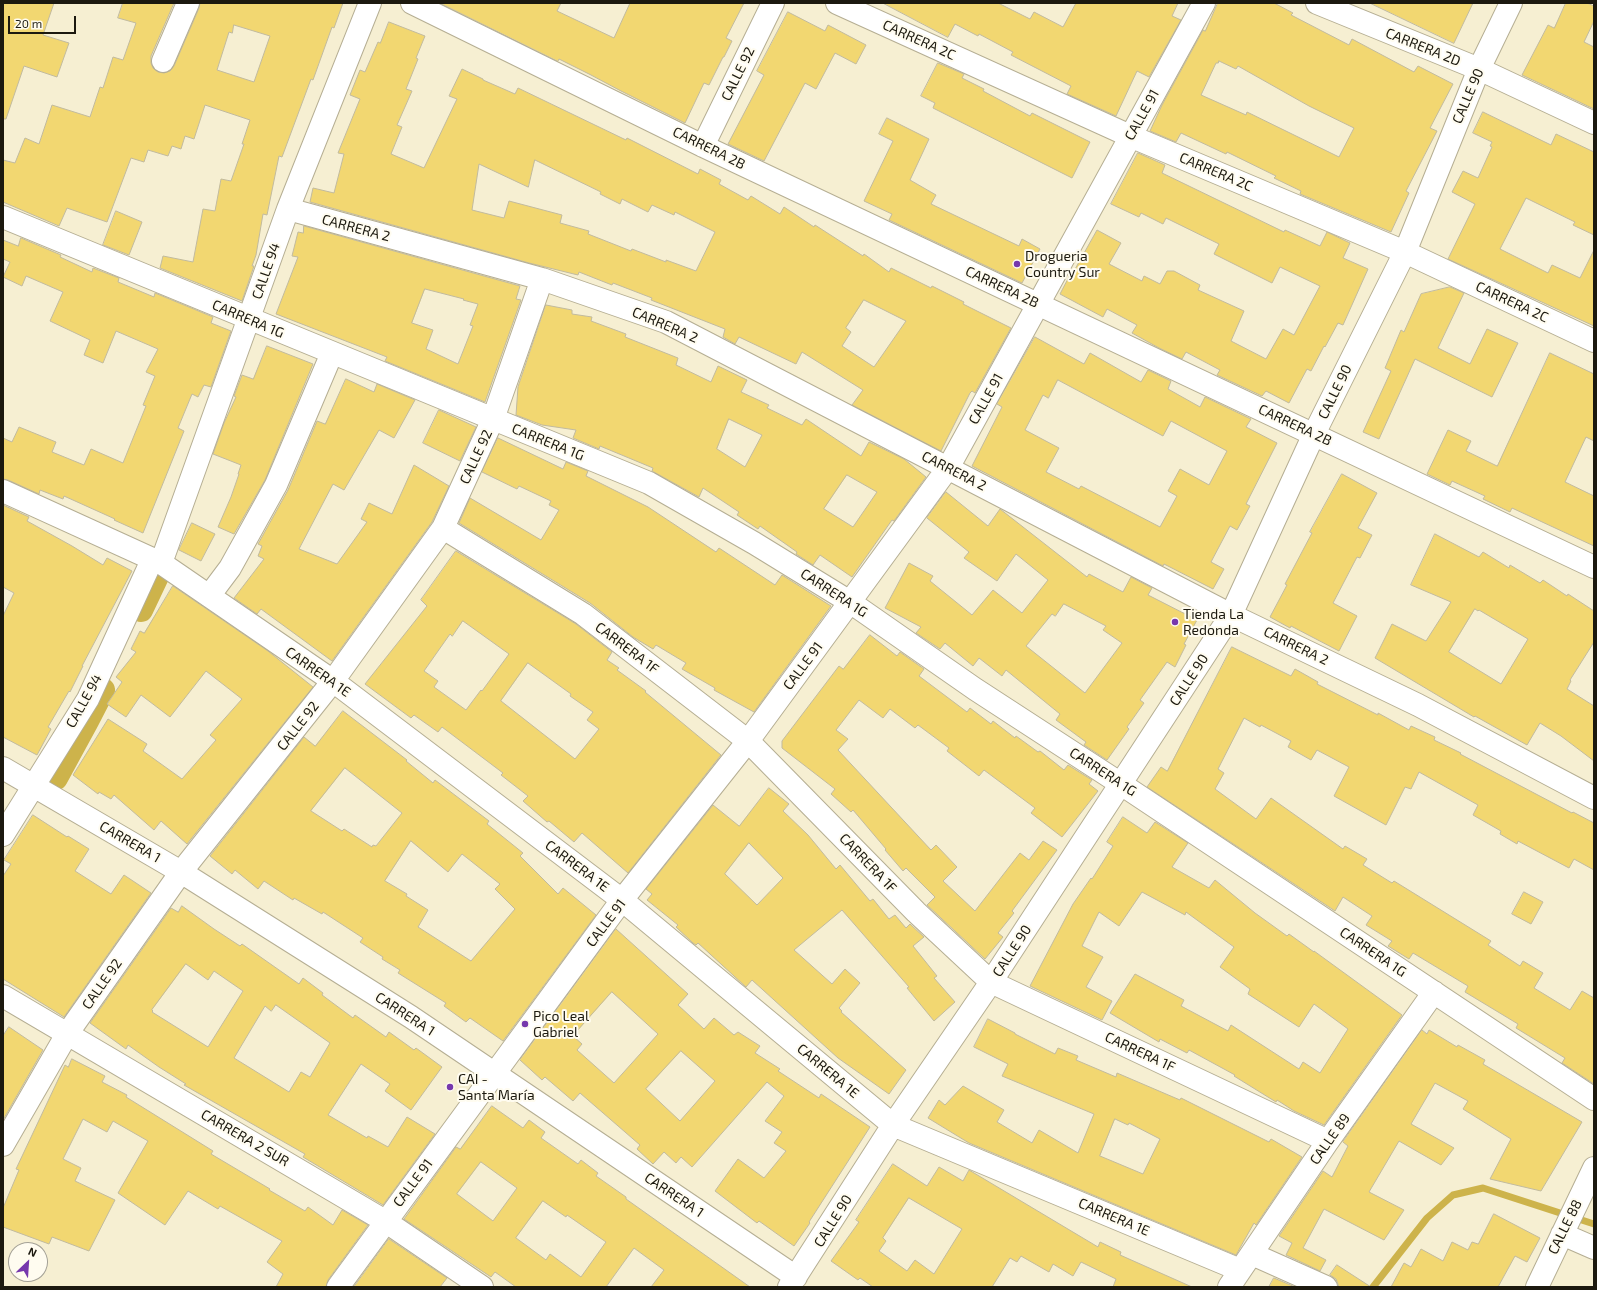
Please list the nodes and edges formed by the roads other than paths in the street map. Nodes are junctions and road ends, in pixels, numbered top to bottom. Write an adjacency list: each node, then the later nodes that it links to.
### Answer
1 (188, 3): 9 (street)
2 (370, 3): 14 (street, CALLE 94)
3 (412, 3): 13 (street, CARRERA 2B)
4 (773, 3): 13 (street, CALLE 92)
5 (837, 3): 12 (street, CARRERA 2C)
6 (1204, 3): 12 (street, CALLE 91)
7 (1317, 3): 10 (street, CARRERA 2D)
8 (1511, 3): 10 (street, CALLE 90)
9 (163, 61)
10 (1479, 69): 11 (street, CARRERA 2D); 16 (street, CALLE 90)
11 (1594, 123)
12 (1130, 136): 16 (street, CARRERA 2C); 18 (street, CALLE 91)
13 (703, 146): 18 (street, CARRERA 2B)
14 (288, 209): 17 (street, CARRERA 2); 19 (street, CALLE 94)
15 (3, 216): 19 (street, CARRERA 1G)
16 (1405, 252): 20 (street, CARRERA 2C); 23 (street, CALLE 90)
17 (542, 279): 22 (street, CALLE 92); 24 (street, CARRERA 2)
18 (1038, 304): 23 (street, CARRERA 2B); 24 (street, CALLE 91)
19 (249, 319): 21 (street, CARRERA 1G); 27 (street, CALLE 94)
20 (1594, 341)
21 (332, 353): 22 (street, CARRERA 1G); 29 (street)
22 (493, 419): 26 (street, CALLE 92); 30 (street, CARRERA 1G)
23 (1314, 434): 28 (street, CARRERA 2B); 31 (street, CALLE 90)
24 (948, 468): 30 (street, CALLE 91); 31 (street, CARRERA 2)
25 (3, 492): 27 (street, CARRERA 1E)
26 (443, 528): 32 (street, CALLE 92); 33 (street, CARRERA 1F)
27 (157, 561): 29 (street, CARRERA 1E); 36 (street, CALLE 94)
28 (1594, 567)
29 (209, 596): 32 (street, CARRERA 1E)
30 (850, 602): 33 (street, CALLE 91); 35 (street, CARRERA 1G)
31 (1231, 615): 35 (street, CALLE 90); 37 (street, CARRERA 2)
32 (333, 681): 39 (street, CALLE 92); 40 (street, CARRERA 1E)
33 (748, 741): 40 (street, CALLE 91); 41 (street, CARRERA 1F)
34 (3, 768): 36 (street, CARRERA 1)
35 (1122, 784): 41 (street, CALLE 90); 42 (street, CARRERA 1G)
36 (33, 786): 38 (street, CALLE 94); 39 (street, CARRERA 1)
37 (1594, 798)
38 (3, 835)
39 (181, 872): 44 (street, CALLE 92); 45 (street, CARRERA 1)
40 (622, 900): 45 (street, CALLE 91); 47 (street, CARRERA 1E)
41 (991, 982): 47 (street, CALLE 90); 48 (street, CARRERA 1F)
42 (1434, 992): 46 (street, CARRERA 1G); 48 (street, CALLE 89)
43 (3, 996): 44 (street, CARRERA 2 SUR)
44 (67, 1034): 49 (street, CALLE 92); 51 (street, CARRERA 2 SUR)
45 (494, 1074): 51 (street, CALLE 91); 55 (street, CARRERA 1)
46 (1594, 1099)
47 (893, 1125): 54 (street, CARRERA 1E); 55 (street, CALLE 90)
48 (1328, 1141): 54 (street, CALLE 89)
49 (3, 1145)
50 (1594, 1168): 52 (street, CALLE 88)
51 (385, 1221): 56 (street, CALLE 91); 57 (street, CARRERA 2 SUR)
52 (1567, 1222): 53 (street); 59 (street, CALLE 88)
53 (1594, 1248)
54 (1240, 1270): 58 (street, CARRERA 1E)
55 (793, 1282)
56 (338, 1287)
57 (482, 1287)
58 (1326, 1287)
59 (1537, 1287)

